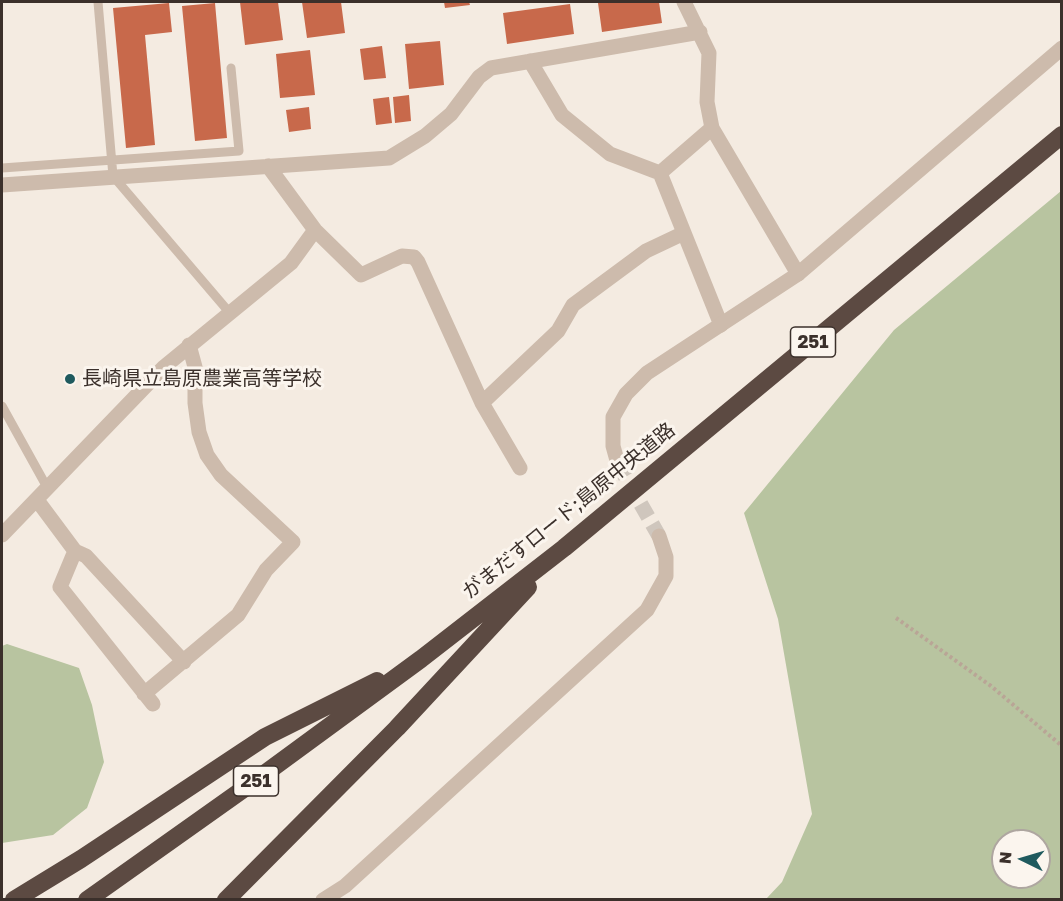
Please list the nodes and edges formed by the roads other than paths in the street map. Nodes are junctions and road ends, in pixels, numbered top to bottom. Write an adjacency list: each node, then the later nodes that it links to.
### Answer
1 (98, 2): 9 (lane)
2 (684, 2): 3 (street)
3 (700, 32): 5 (street); 7 (street)
4 (1062, 48): 17 (street)
5 (530, 61): 10 (street); 12 (street)
6 (231, 68): 9 (lane)
7 (712, 128): 12 (street); 17 (street)
8 (1062, 135): 28 (highway, がまだすロード;島原中央道路 / 251)
9 (112, 160): 11 (lane); 13 (lane)
10 (268, 166): 13 (street); 15 (street)
11 (2, 168)
12 (660, 172): 16 (street)
13 (113, 176): 14 (street); 18 (lane)
14 (2, 185)
15 (315, 230): 18 (street); 21 (street)
16 (684, 233): 19 (street); 21 (street)
17 (798, 274): 19 (street)
18 (229, 312): 20 (street)
19 (721, 325): 23 (street)
20 (189, 345): 25 (street); 31 (street)
21 (482, 403): 24 (street)
22 (2, 406): 25 (lane)
23 (618, 464)
24 (520, 468)
25 (42, 495): 26 (street); 29 (street)
26 (2, 535)
27 (659, 536): 35 (street)
28 (564, 548): 30 (highway, がまだすロード;島原中央道路 / 251); 34 (highway)
29 (75, 551): 31 (street); 31 (street)
30 (421, 659): 32 (highway); 33 (highway, がまだすロード;島原中央道路 / 251)
31 (184, 662)
32 (14, 900)
33 (87, 900)
34 (226, 900)
35 (323, 900)

